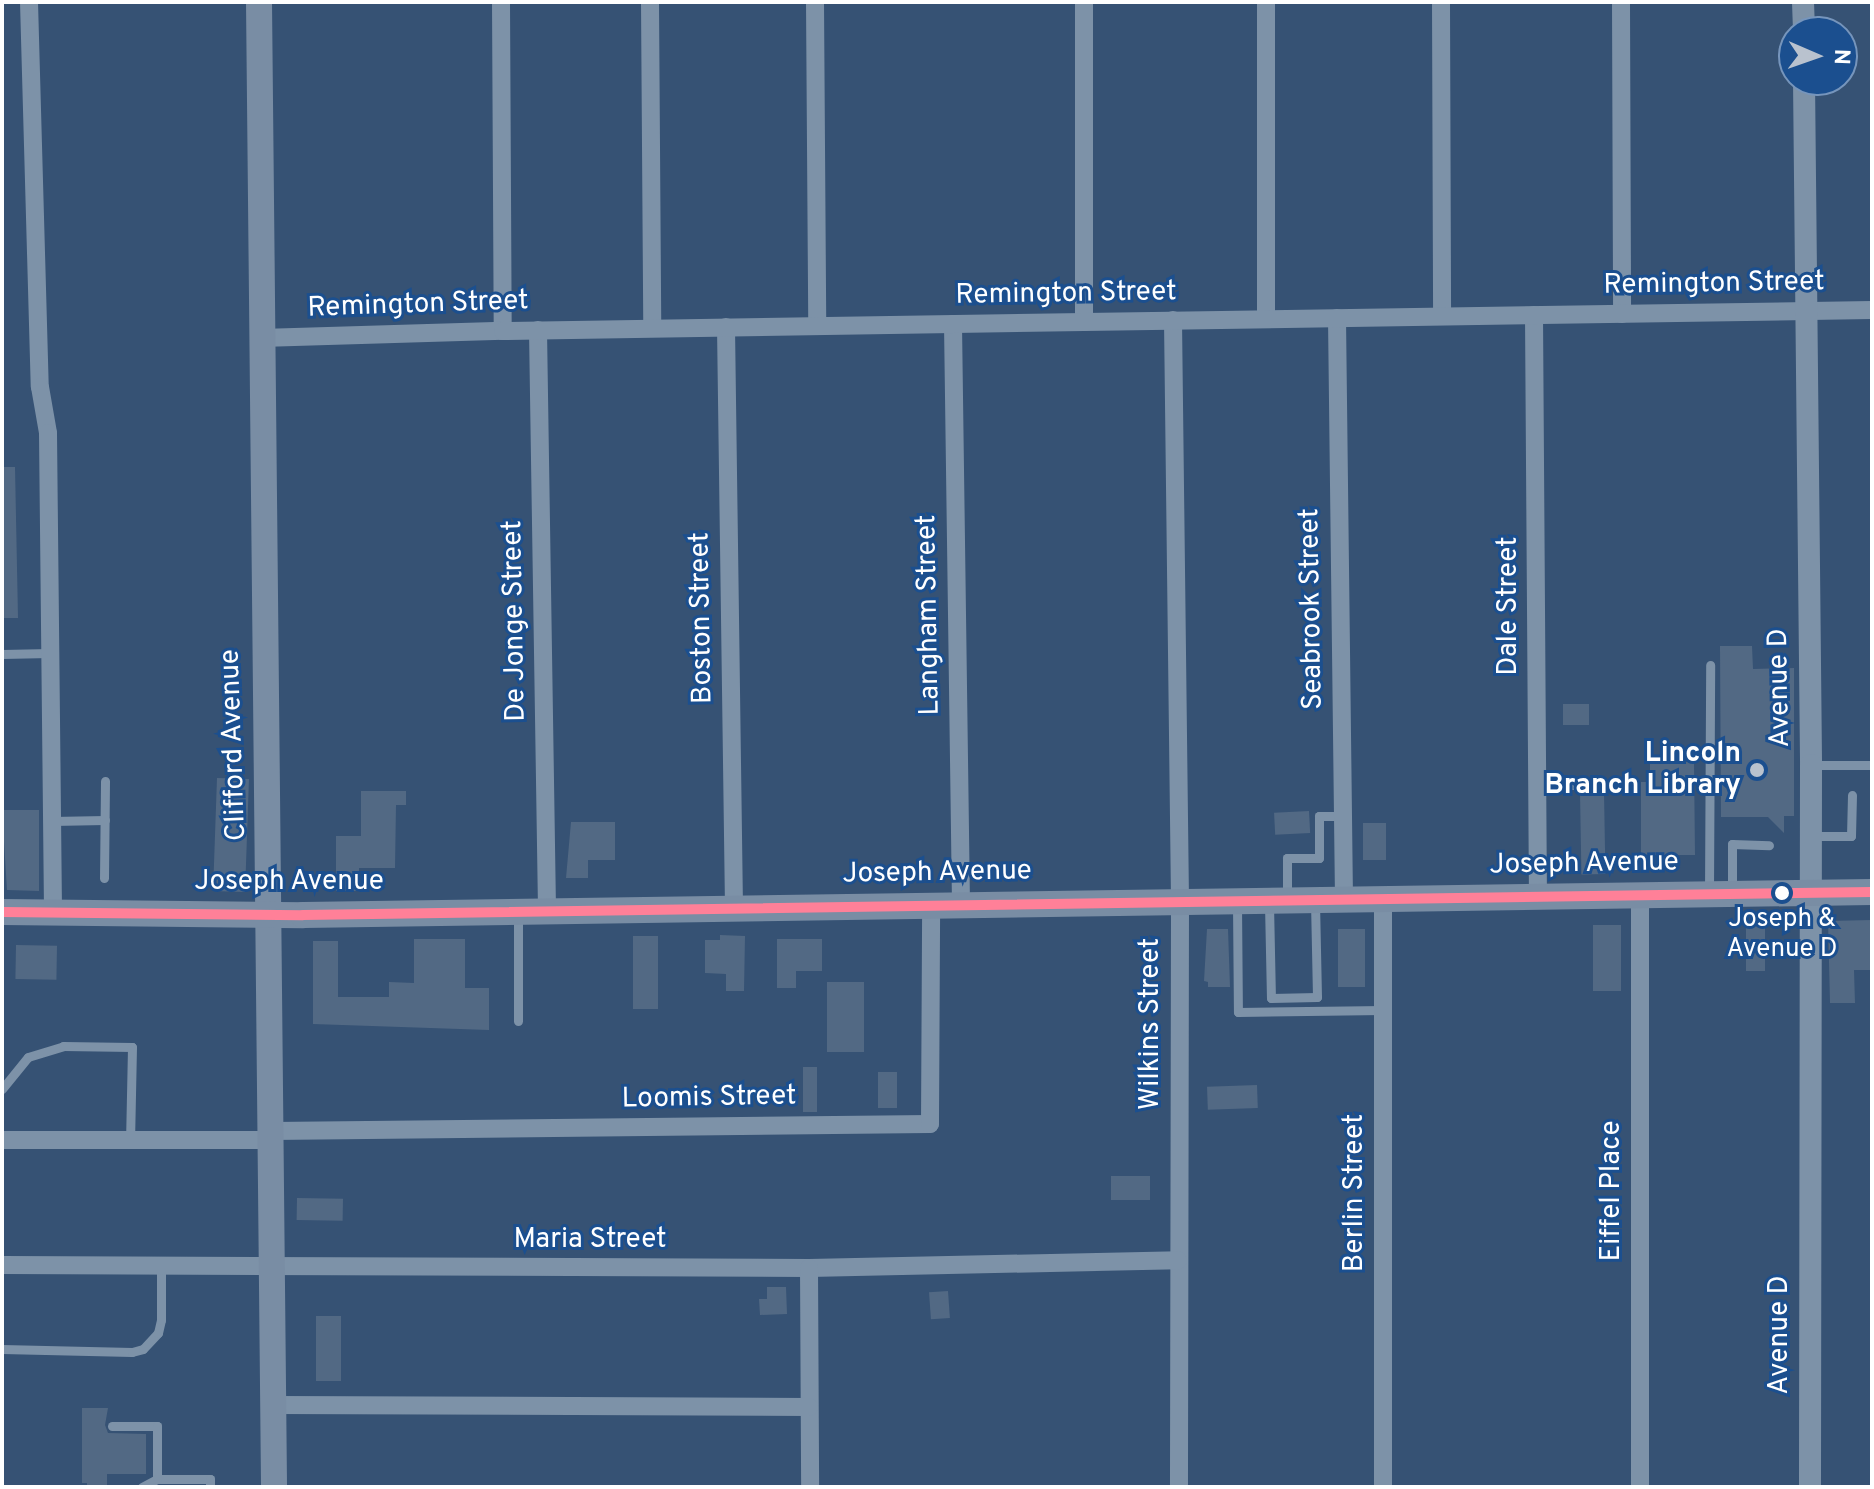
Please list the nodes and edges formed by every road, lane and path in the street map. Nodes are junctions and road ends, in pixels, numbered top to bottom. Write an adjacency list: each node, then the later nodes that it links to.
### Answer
1 (29, 2): 27 (street)
2 (259, 2): 26 (main road, Clifford Avenue)
3 (501, 2): 25 (street)
4 (650, 2): 23 (street)
5 (815, 2): 21 (street)
6 (1084, 2): 19 (street)
7 (1266, 2): 17 (street)
8 (1441, 2): 15 (street)
9 (1621, 2): 13 (street)
10 (1804, 96): 12 (street, Avenue D)
11 (1872, 310): 12 (street, Remington Street)
12 (1807, 311): 13 (street, Remington Street); 30 (street, Avenue D)
13 (1622, 314): 14 (street, Remington Street)
14 (1534, 315): 15 (street, Remington Street); 33 (street, Dale Street)
15 (1442, 316): 16 (street, Remington Street)
16 (1337, 318): 17 (street, Remington Street); 36 (street, Seabrook Street)
17 (1266, 319): 18 (street, Remington Street)
18 (1173, 320): 19 (street, Remington Street); 52 (street, Wilkins Street)
19 (1084, 322): 20 (street, Remington Street)
20 (953, 324): 21 (street, Remington Street); 54 (street, Langham Street)
21 (817, 326): 22 (street, Remington Street)
22 (726, 327): 23 (street, Remington Street); 55 (street, Boston Street)
23 (652, 328): 24 (street, Remington Street)
24 (538, 330): 25 (street, Remington Street); 56 (street, De Jonge Street)
25 (503, 331): 26 (street, Remington Street)
26 (261, 338): 60 (main road, Clifford Avenue)
27 (50, 653): 28 (lane); 38 (street)
28 (2, 654)
29 (1710, 665): 45 (lane)
30 (1811, 765): 31 (lane); 39 (street, Avenue D)
31 (1872, 765)
32 (105, 781): 37 (lane)
33 (1538, 785): 34 (lane); 46 (street, Dale Street)
34 (1602, 785)
35 (1852, 795): 39 (lane)
36 (1343, 816): 47 (street, Seabrook Street); 49 (lane)
37 (105, 820): 38 (lane); 41 (lane)
38 (52, 821): 59 (street)
39 (1810, 836): 42 (street, Avenue D)
40 (1769, 845): 45 (lane)
41 (104, 878)
42 (1811, 892): 43 (main road, Joseph Avenue); 45 (main road, Joseph Avenue); 84 (street, Avenue D)
43 (1872, 892)
44 (1640, 894): 45 (main road, Joseph Avenue); 46 (main road, Joseph Avenue); 83 (street, Eiffel Place)
45 (1720, 894)
46 (1538, 896): 48 (main road, Joseph Avenue)
47 (1344, 899): 48 (main road, Joseph Avenue); 50 (main road, Joseph Avenue)
48 (1383, 899): 61 (street, Berlin Street)
49 (1278, 900): 50 (main road, Joseph Avenue); 50 (lane); 51 (main road, Joseph Avenue)
50 (1315, 900)
51 (1237, 901): 52 (main road, Joseph Avenue); 61 (lane)
52 (1180, 902): 54 (main road, Joseph Avenue); 67 (street, Wilkins Street)
53 (931, 905): 54 (main road, Joseph Avenue); 55 (main road, Joseph Avenue); 64 (street, Loomis Street)
54 (961, 905)
55 (734, 908): 56 (main road, Joseph Avenue)
56 (547, 910): 57 (main road, Joseph Avenue)
57 (518, 911): 60 (main road, Joseph Avenue); 62 (lane)
58 (2, 912): 59 (main road, Joseph Avenue)
59 (53, 913): 60 (main road, Joseph Avenue)
60 (270, 915): 64 (main road, Clifford Avenue)
61 (1383, 1010): 82 (street, Berlin Street)
62 (518, 1021)
63 (2, 1089): 66 (lane)
64 (272, 1135): 66 (street); 70 (main road, Clifford Avenue)
65 (2, 1140): 66 (street)
66 (130, 1141)
67 (1178, 1260): 71 (street, Maria Street); 81 (street, Wilkins Street)
68 (2, 1265): 69 (street, Maria Street)
69 (161, 1265): 70 (street, Maria Street); 72 (lane)
70 (272, 1268): 71 (street, Maria Street); 73 (main road, Clifford Avenue)
71 (809, 1268): 74 (street)
72 (2, 1349)
73 (273, 1405): 74 (street); 79 (main road, Clifford Avenue)
74 (809, 1407): 80 (street)
75 (112, 1426): 76 (lane)
76 (157, 1479): 77 (lane); 78 (lane)
77 (142, 1487)
78 (210, 1487)
79 (274, 1487)
80 (810, 1487)
81 (1179, 1487)
82 (1383, 1487)
83 (1640, 1487)
84 (1810, 1487)

